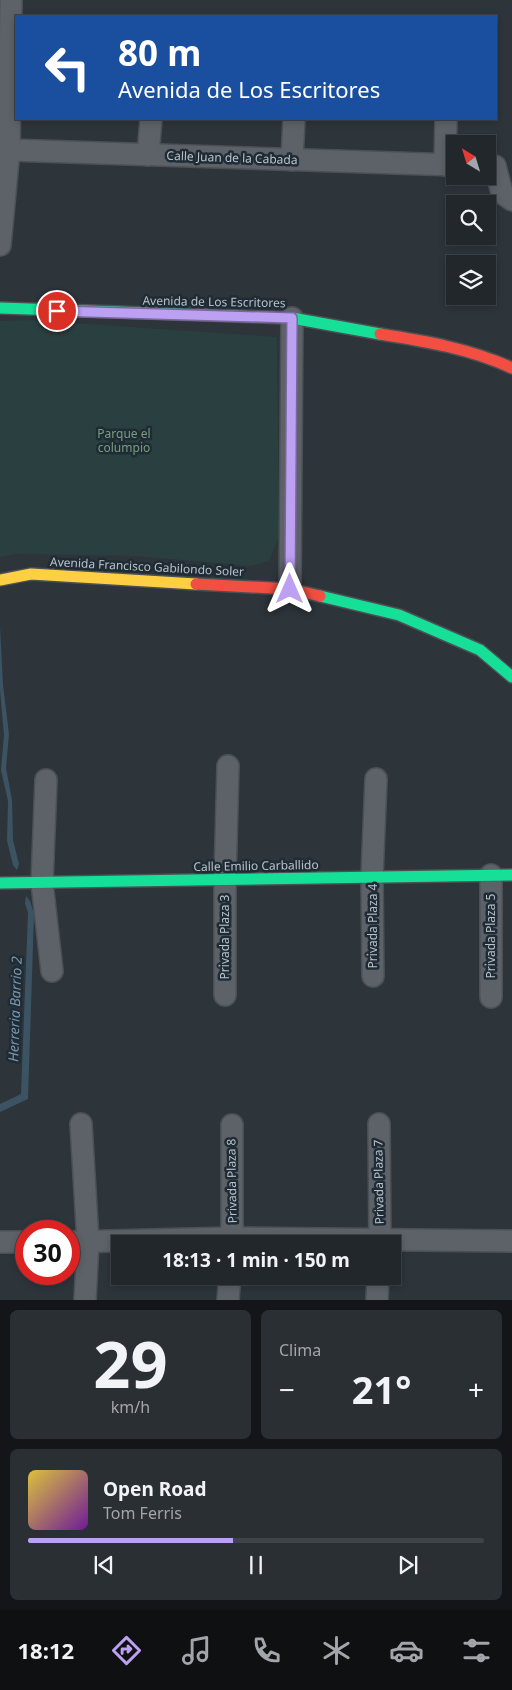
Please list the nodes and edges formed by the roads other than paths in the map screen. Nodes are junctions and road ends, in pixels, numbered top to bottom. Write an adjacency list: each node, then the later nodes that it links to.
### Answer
1 (12, 0): 2 (street)
2 (5, 34): 7 (street)
3 (151, 120): 8 (street)
4 (294, 120): 9 (street)
5 (446, 120): 6 (street)
6 (447, 135)
7 (9, 150): 8 (street, Calle Juan de la Cabada); 13 (street)
8 (148, 155): 9 (street, Calle Juan de la Cabada)
9 (292, 160): 10 (street, Calle Juan de la Cabada)
10 (446, 165)
11 (498, 166): 12 (street)
12 (512, 200)
13 (0, 245)
14 (0, 308): 15 (street, Avenida de Los Escritores)
15 (292, 318): 16 (street, Avenida de Los Escritores); 18 (street)
16 (512, 368)
17 (0, 580): 18 (street, Avenida Francisco Gabilondo Soler)
18 (290, 589): 19 (street, Avenida Francisco Gabilondo Soler)
19 (512, 677)
20 (228, 766): 25 (street, Privada Plaza 3)
21 (376, 779): 24 (street, Privada Plaza 4)
22 (46, 780): 27 (street)
23 (502, 875): 24 (street, Calle Emilio Carballido); 31 (street, Privada Plaza 5)
24 (372, 877): 25 (street, Calle Emilio Carballido); 29 (street, Privada Plaza 4)
25 (225, 880): 27 (street, Calle Emilio Carballido); 30 (street, Privada Plaza 3)
26 (0, 883): 27 (street, Calle Emilio Carballido)
27 (42, 883): 28 (street)
28 (52, 972)
29 (373, 976)
30 (225, 995)
31 (491, 997)
32 (81, 1124): 35 (street)
33 (379, 1124): 37 (street, Privada Plaza 7)
34 (232, 1125): 36 (street, Privada Plaza 8)
35 (79, 1220)
36 (233, 1235)
37 (380, 1235)
38 (512, 1241): 43 (street)
39 (0, 1242): 40 (street)
40 (15, 1242)
41 (80, 1242): 42 (street)
42 (111, 1242)
43 (401, 1242)
44 (80, 1259): 47 (street)
45 (229, 1285): 48 (street)
46 (378, 1285): 49 (street)
47 (85, 1300)
48 (228, 1300)
49 (377, 1300)

